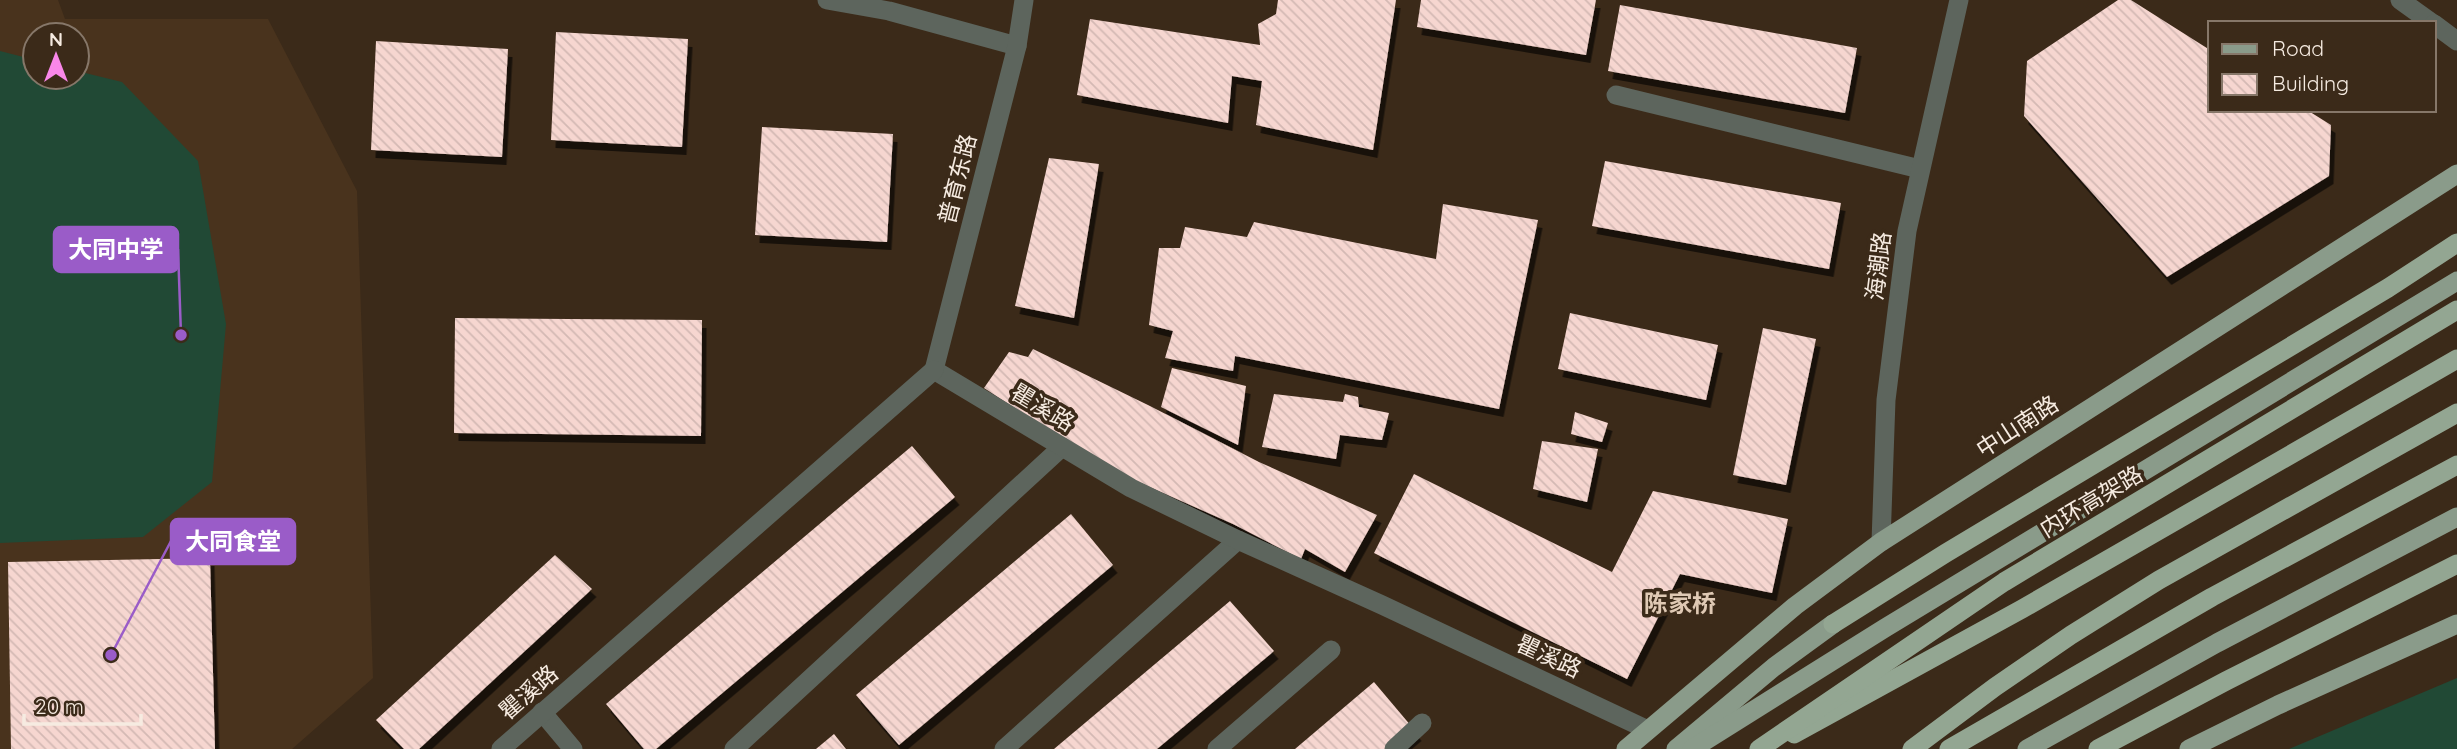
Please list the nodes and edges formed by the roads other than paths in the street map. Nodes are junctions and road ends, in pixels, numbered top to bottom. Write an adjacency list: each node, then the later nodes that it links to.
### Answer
1 (827, 0): 8 (street)
2 (1024, 0): 8 (street, 普育东路)
3 (1959, 0): 10 (street, 海潮路)
4 (2400, 0): 5 (street)
5 (2429, 21)
6 (2436, 26): 7 (street)
7 (2457, 41)
8 (1017, 46): 16 (street, 普育东路)
9 (1616, 95): 10 (street)
10 (1920, 169): 22 (street, 海潮路)
11 (2457, 174): 22 (main road, 中山南路)
12 (2457, 243): 24 (highway)
13 (2457, 281): 38 (main road)
14 (2457, 310): 39 (highway, 内环高架路, bridge)
15 (2457, 359): 40 (highway)
16 (934, 370): 18 (street, 瞿溪路); 27 (street, 瞿溪路)
17 (2457, 413): 41 (highway)
18 (1062, 447): 21 (street, 瞿溪路); 32 (street)
19 (2457, 465): 42 (highway)
20 (2457, 517): 43 (main road)
21 (1238, 540): 29 (street, 瞿溪路); 33 (street)
22 (1881, 542): 29 (main road, 中山南路)
23 (2457, 564): 44 (highway)
24 (1833, 624): 37 (main road)
25 (2457, 624): 45 (main road)
26 (1331, 650): 34 (street)
27 (542, 712): 30 (street, 瞿溪路); 31 (street)
28 (1422, 723): 35 (street)
29 (1648, 730): 36 (main road, 中山南路)
30 (501, 749)
31 (573, 749)
32 (734, 749)
33 (1004, 749)
34 (1217, 749)
35 (1394, 749)
36 (1626, 749)
37 (1676, 749)
38 (1692, 749)
39 (1759, 749)
40 (1766, 749)
41 (1912, 749)
42 (1950, 749)
43 (2027, 749)
44 (2098, 749)
45 (2189, 749)

